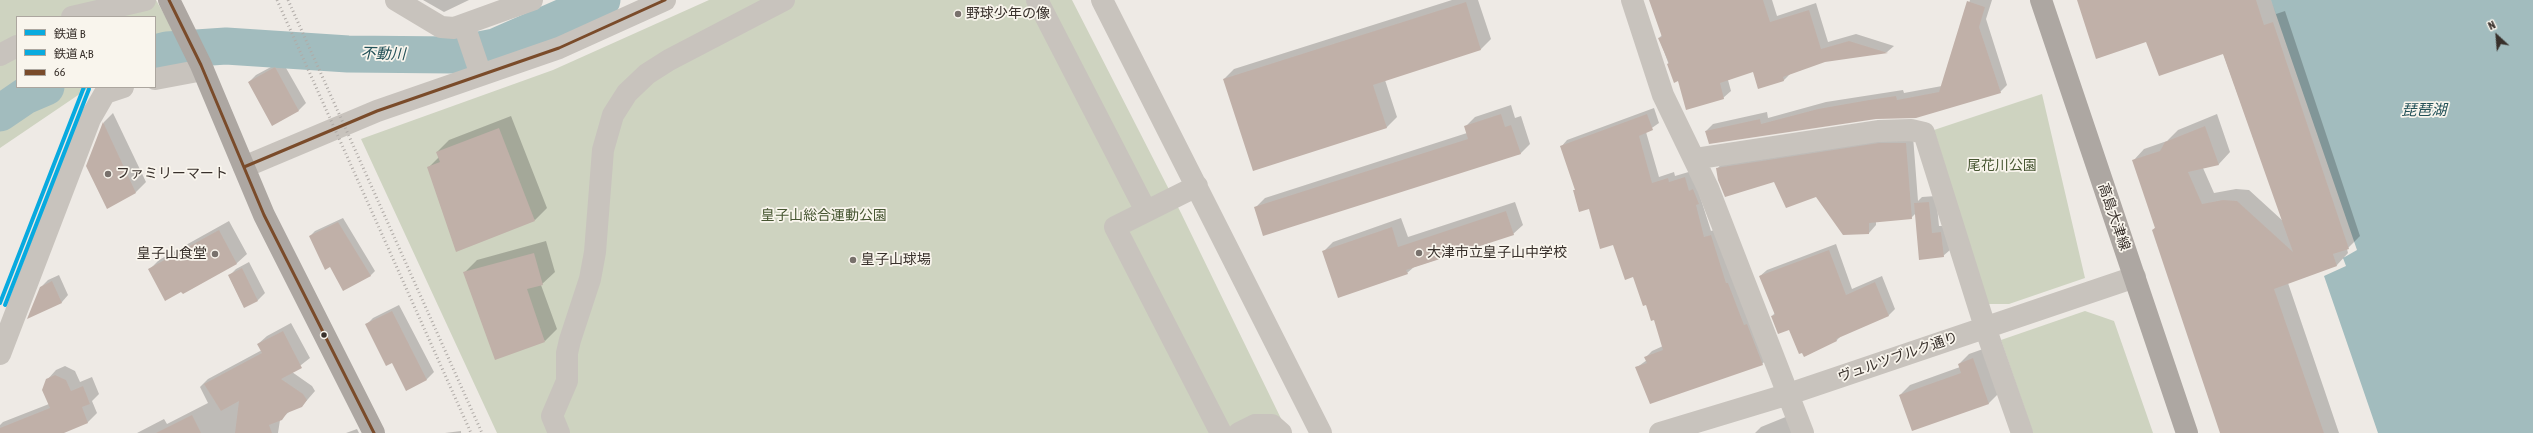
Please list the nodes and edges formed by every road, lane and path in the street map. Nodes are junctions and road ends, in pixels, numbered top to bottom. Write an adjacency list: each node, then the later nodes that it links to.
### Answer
1 (145, 0): 12 (street)
2 (169, 0): 16 (main road)
3 (396, 0): 13 (street)
4 (532, 0): 13 (street)
5 (665, 0): 11 (street)
6 (784, 0): 29 (street)
7 (1037, 0): 23 (street)
8 (1102, 0): 22 (street)
9 (1632, 0): 20 (street)
10 (2041, 0): 24 (main road, 高島大津線)
11 (628, 10): 17 (street)
12 (76, 16)
13 (464, 25): 17 (street)
14 (16, 47): 15 (street)
15 (0, 56)
16 (202, 68): 18 (street); 21 (main road)
17 (481, 74): 21 (street)
18 (156, 79)
19 (120, 88): 26 (street)
20 (1694, 159): 25 (street); 27 (street)
21 (244, 167): 28 (main road)
22 (1197, 186): 23 (street); 33 (street)
23 (1146, 211): 30 (street)
24 (2134, 277): 25 (street, ヴュルツブルク通り); 37 (main road, 高島大津線)
25 (1985, 327): 27 (street, ヴュルツブルク通り); 36 (street)
26 (2, 343)
27 (1789, 394): 34 (street, ヴュルツブルク通り); 35 (street)
28 (374, 433)
29 (559, 433)
30 (1221, 433)
31 (1239, 433): 32 (street)
32 (1281, 433)
33 (1321, 433)
34 (1660, 433)
35 (1803, 433)
36 (2022, 433)
37 (2187, 433)

